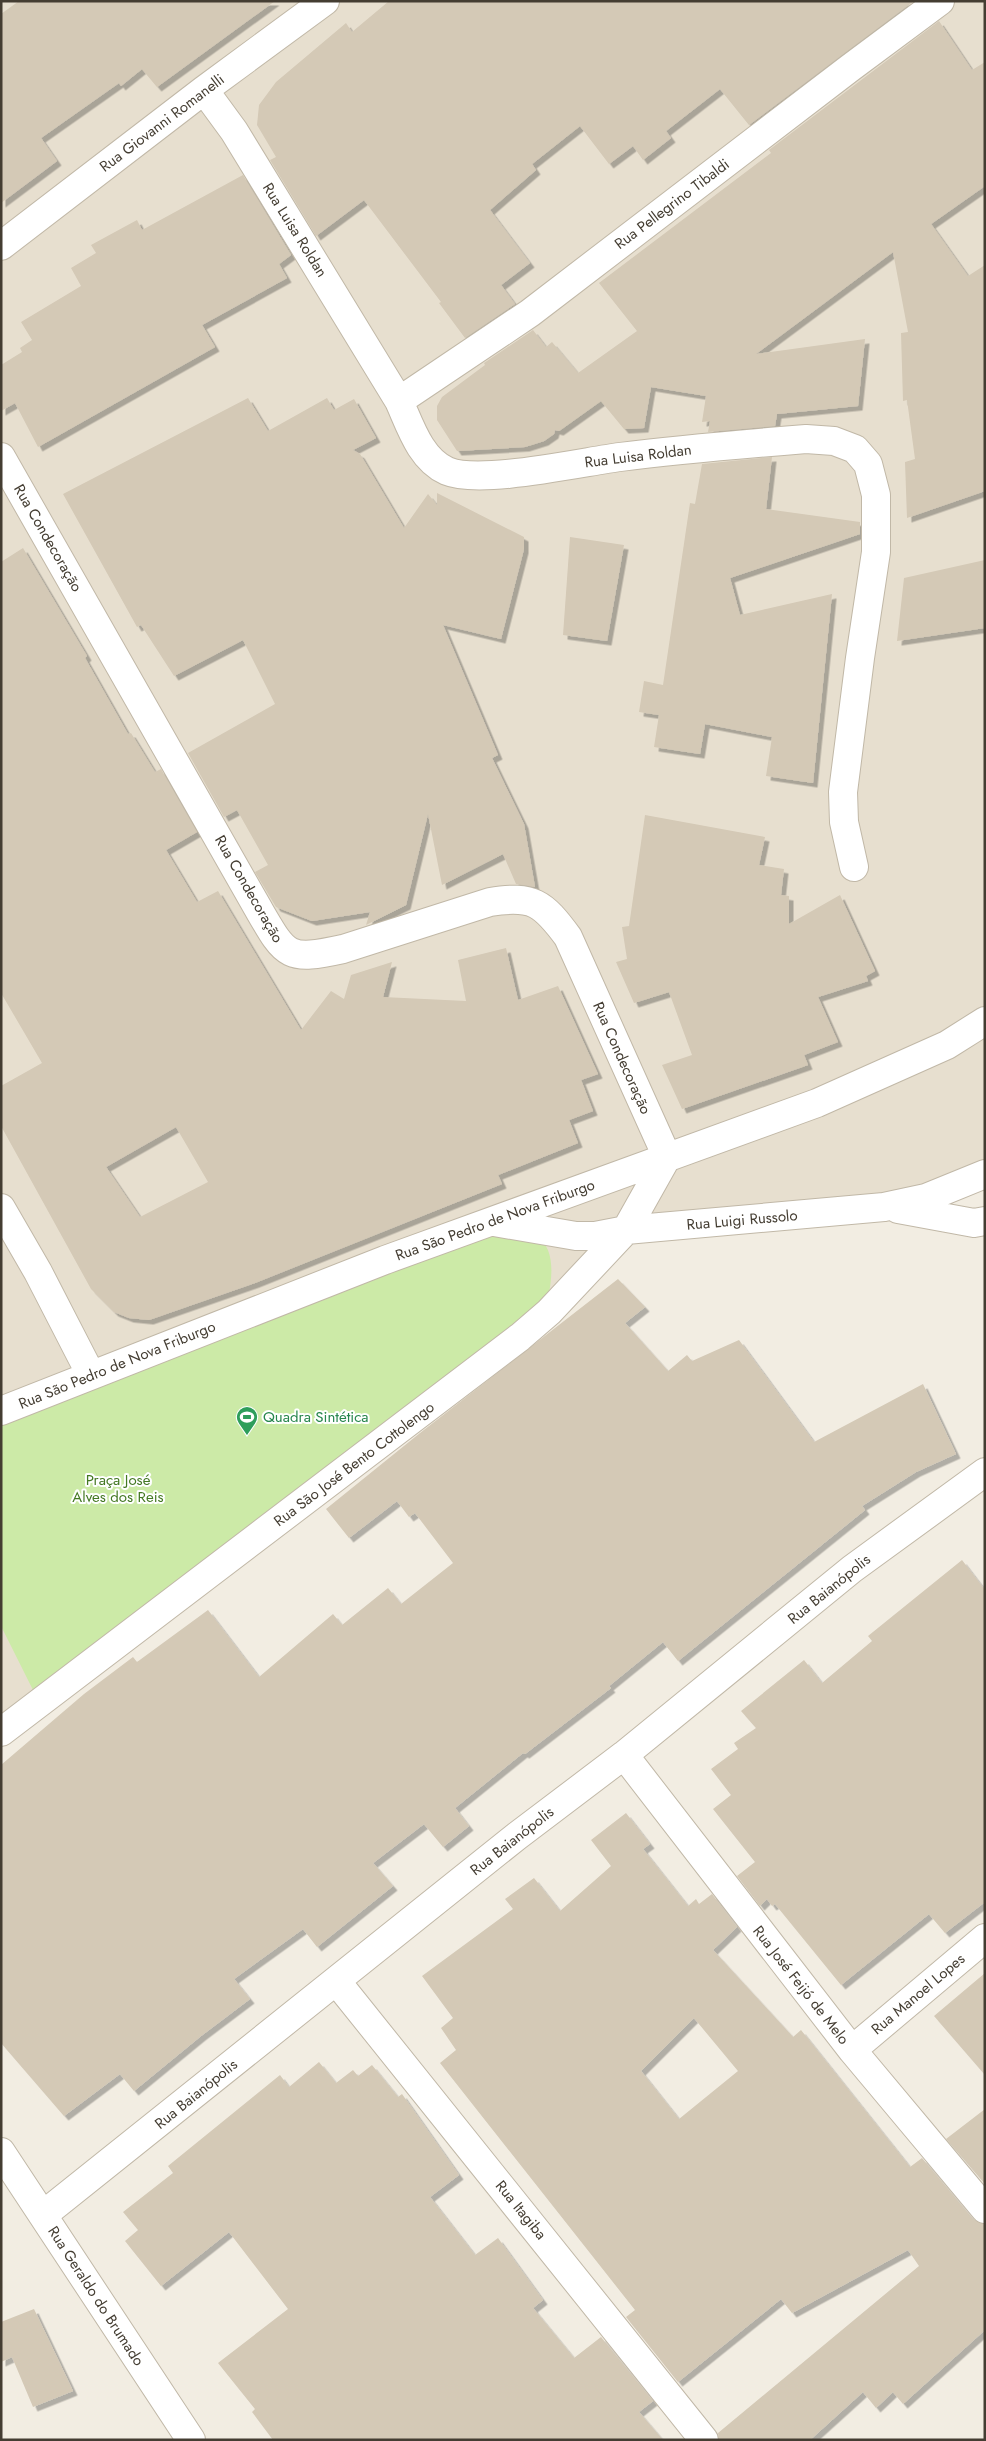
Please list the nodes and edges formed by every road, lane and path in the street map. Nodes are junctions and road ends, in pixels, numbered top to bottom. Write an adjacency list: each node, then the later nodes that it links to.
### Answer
1 (325, 1): 3 (street, Rua Giovanni Romanelli)
2 (940, 1): 5 (street, Rua Pellegrino Tibaldi)
3 (204, 90): 4 (street, Rua Giovanni Romanelli); 5 (street, Rua Luisa Roldan)
4 (1, 246)
5 (399, 401): 7 (street, Rua Luisa Roldan)
6 (1, 457): 9 (street, Rua Condecoração)
7 (854, 867)
8 (985, 1021): 9 (street, Rua São Pedro de Nova Friburgo)
9 (667, 1157): 14 (street, Rua São Pedro de Nova Friburgo); 15 (street, Rua São José Bento Cottolengo)
10 (985, 1174): 11 (street, Rua Luigi Russolo)
11 (884, 1207): 13 (street); 15 (street, Rua Luigi Russolo)
12 (1, 1208): 16 (street)
13 (985, 1221)
14 (494, 1222): 15 (street, Rua Luigi Russolo); 16 (street, Rua São Pedro de Nova Friburgo)
15 (626, 1230): 19 (street, Rua São José Bento Cottolengo)
16 (91, 1374): 17 (street, Rua São Pedro de Nova Friburgo)
17 (1, 1411)
18 (985, 1472): 20 (street, Rua Baianópolis)
19 (1, 1732)
20 (624, 1755): 22 (street, Rua Baianópolis); 23 (street, Rua José Feijó de Melo)
21 (985, 1938): 23 (street, Rua Manoel Lopes)
22 (337, 1982): 26 (street, Rua Baianópolis); 28 (street, Rua Itagiba)
23 (852, 2050): 25 (street, Rua José Feijó de Melo)
24 (1, 2152): 26 (street, Rua Geraldo do Brumado)
25 (985, 2209)
26 (43, 2215): 27 (street, Rua Geraldo do Brumado)
27 (191, 2440)
28 (704, 2440)

